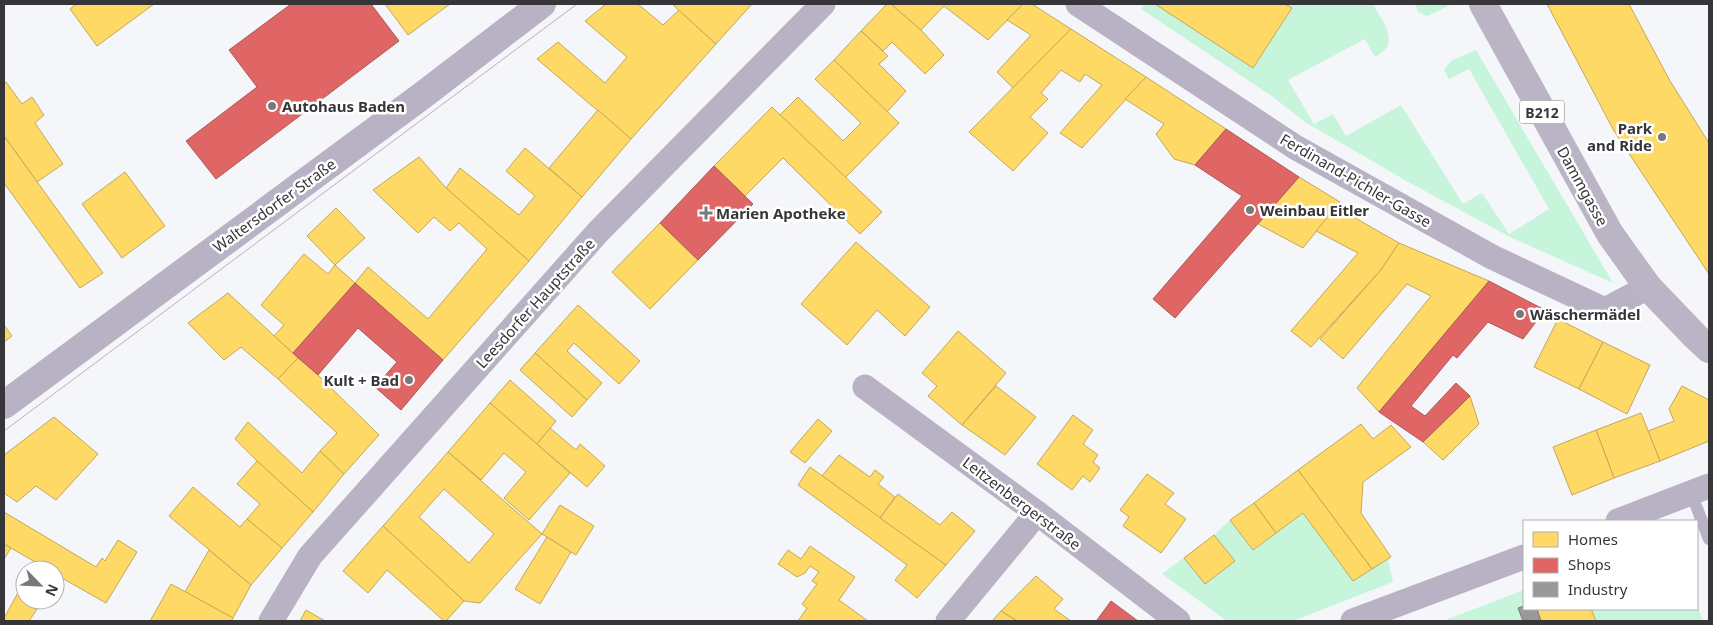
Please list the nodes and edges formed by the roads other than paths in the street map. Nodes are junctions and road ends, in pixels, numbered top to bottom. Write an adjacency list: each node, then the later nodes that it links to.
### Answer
1 (542, 4): 8 (street, Waltersdorfer Straße)
2 (823, 4): 14 (street, Leesdorfer Hauptstraße)
3 (1078, 4): 5 (street, Ferdinand-Pichler-Gasse)
4 (1482, 4): 5 (main road, Dammgasse / B212)
5 (1648, 287): 6 (main road, Dammgasse / B212)
6 (1709, 348)
7 (865, 387): 10 (street, Leitzenbergerstraße)
8 (4, 405)
9 (1700, 490): 11 (street); 12 (lane)
10 (1037, 513): 15 (street); 16 (street, Leitzenbergerstraße)
11 (1621, 520)
12 (1709, 539)
13 (1523, 557): 17 (street)
14 (271, 621)
15 (948, 621)
16 (1178, 621)
17 (1353, 621)

